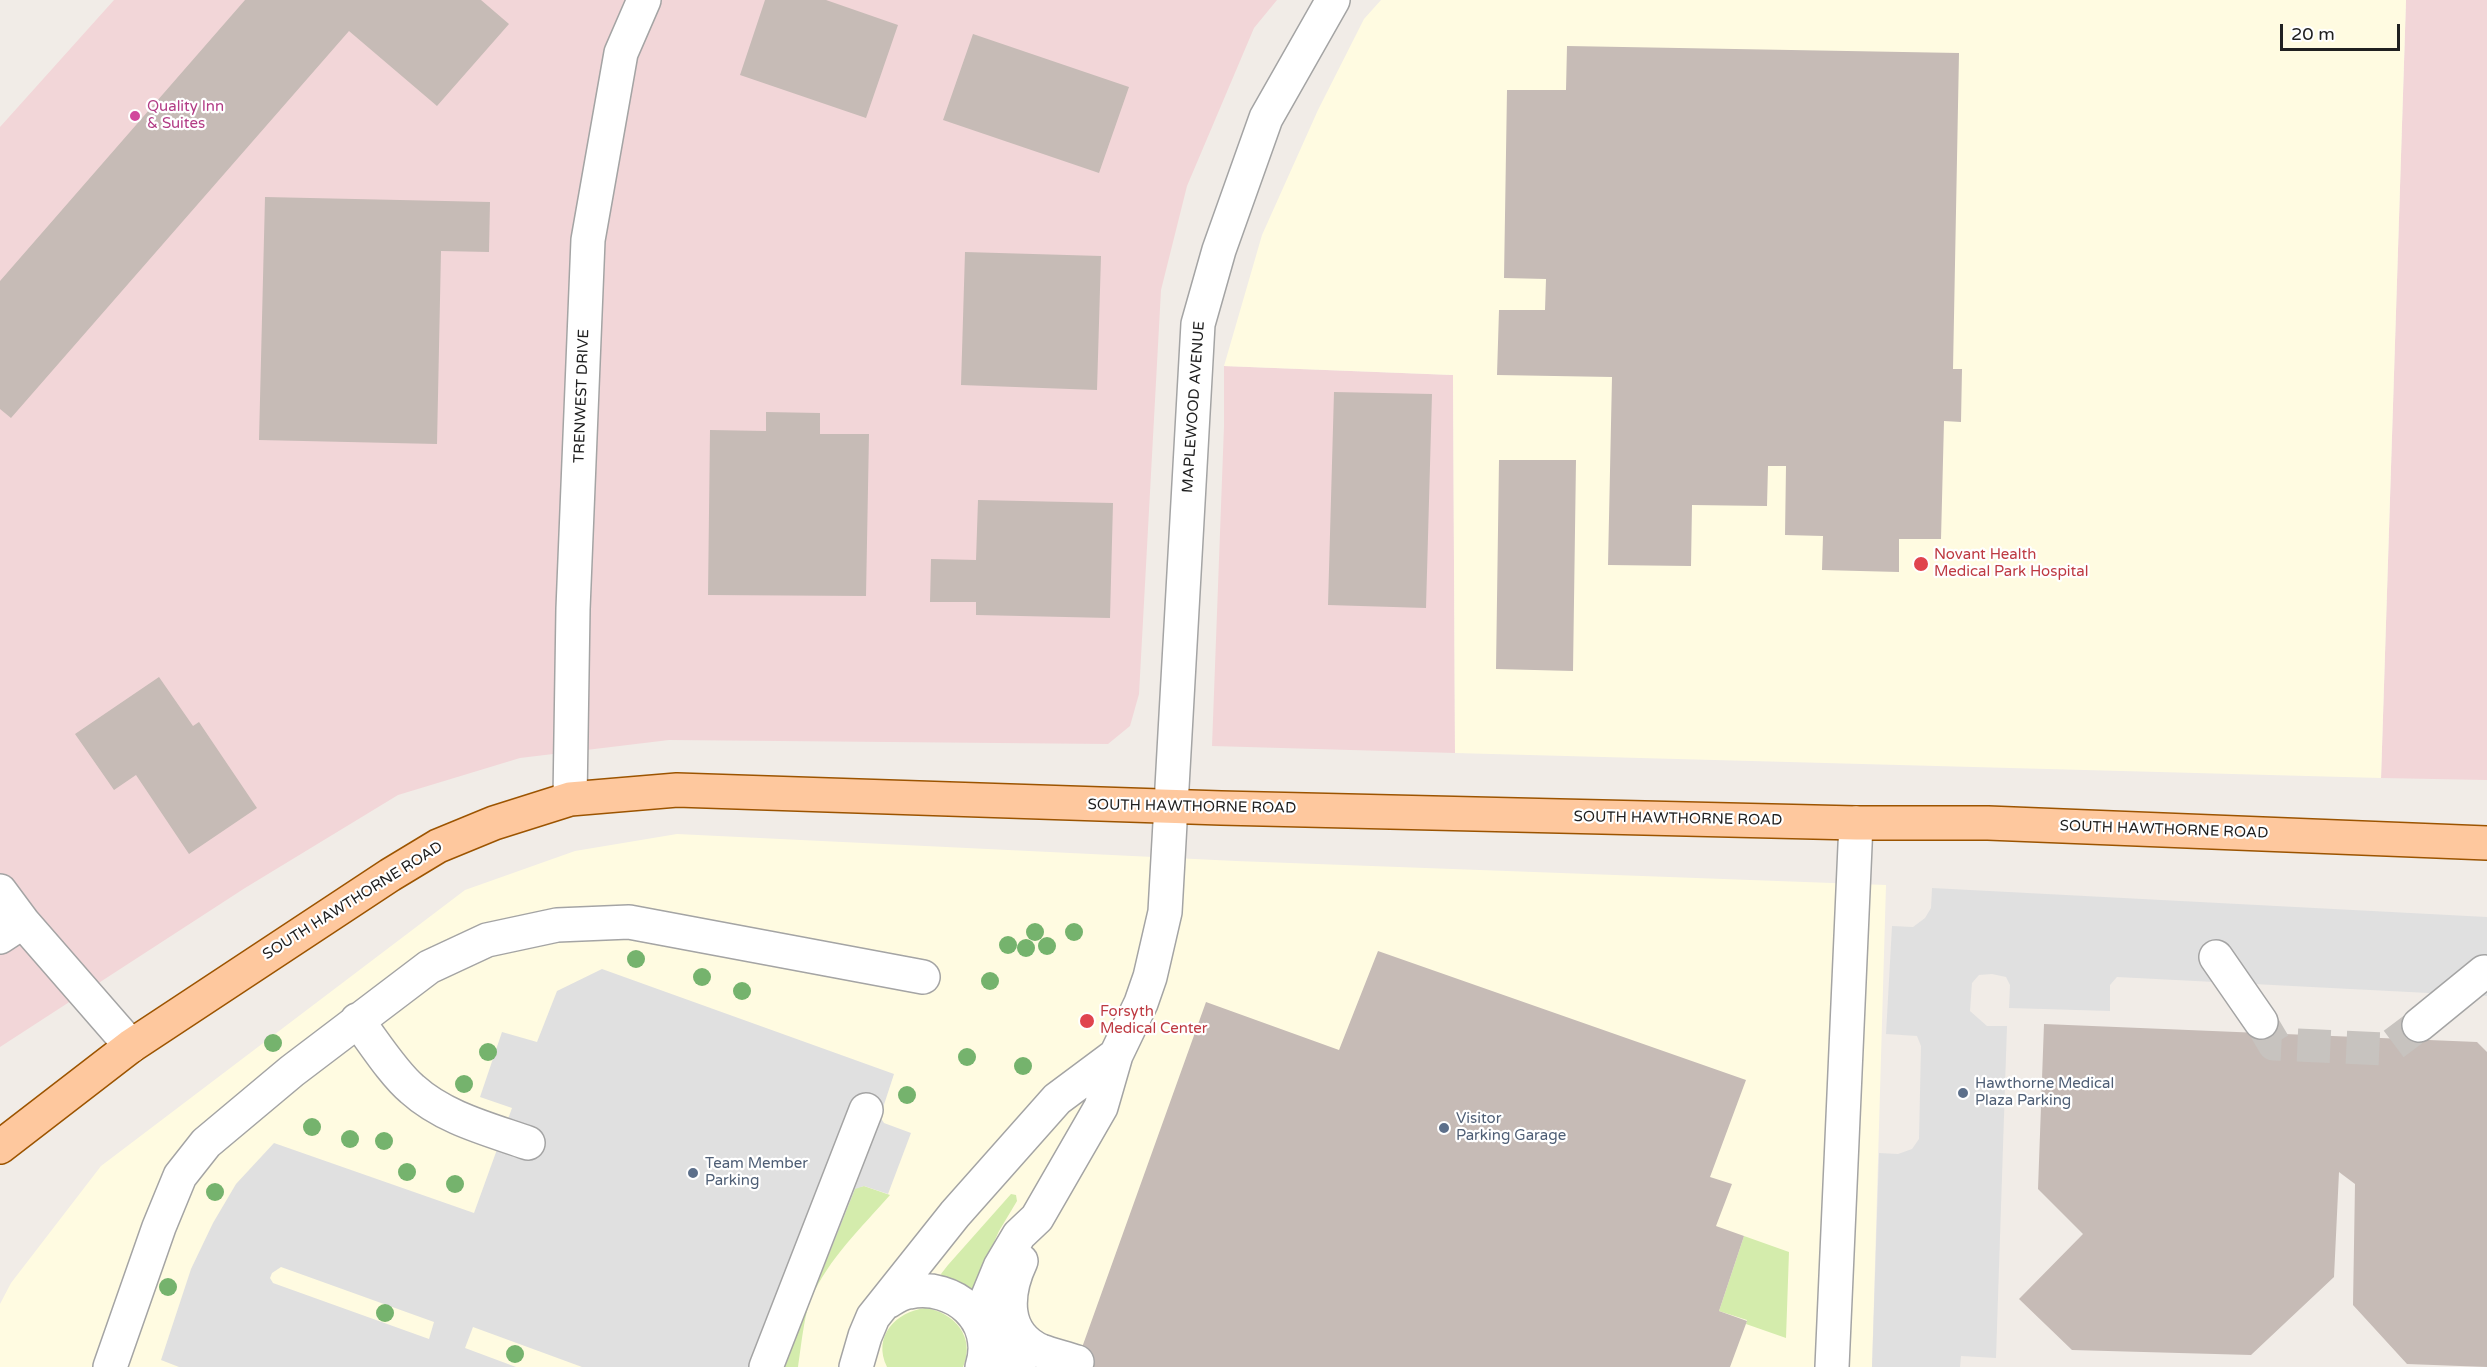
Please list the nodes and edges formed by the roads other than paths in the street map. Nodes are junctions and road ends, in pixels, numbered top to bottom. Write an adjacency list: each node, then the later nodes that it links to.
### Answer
1 (644, 0): 3 (street, TRENWEST DRIVE)
2 (1333, 0): 4 (street, MAPLEWOOD AVENUE)
3 (570, 799): 4 (main road, SOUTH HAWTHORNE ROAD); 15 (main road, SOUTH HAWTHORNE ROAD)
4 (1170, 807): 5 (main road, SOUTH HAWTHORNE ROAD); 16 (street, MAPLEWOOD AVENUE)
5 (1856, 823): 6 (main road, SOUTH HAWTHORNE ROAD); 28 (street)
6 (2487, 843)
7 (0, 891): 8 (street)
8 (12, 929): 15 (street)
9 (2216, 957): 13 (street)
10 (2484, 972): 14 (street)
11 (923, 977): 12 (street)
12 (357, 1020): 18 (street); 25 (street)
13 (2261, 1022)
14 (2420, 1025)
15 (131, 1046): 19 (main road, SOUTH HAWTHORNE ROAD)
16 (1116, 1055): 20 (street, MAPLEWOOD AVENUE); 21 (street)
17 (866, 1110): 26 (street)
18 (528, 1143)
19 (0, 1148)
20 (1037, 1218): 22 (street); 24 (street)
21 (887, 1302): 22 (street); 23 (street)
22 (981, 1341): 27 (street)
23 (863, 1357)
24 (1077, 1362)
25 (110, 1367)
26 (766, 1367)
27 (1020, 1367)
28 (1832, 1367)

